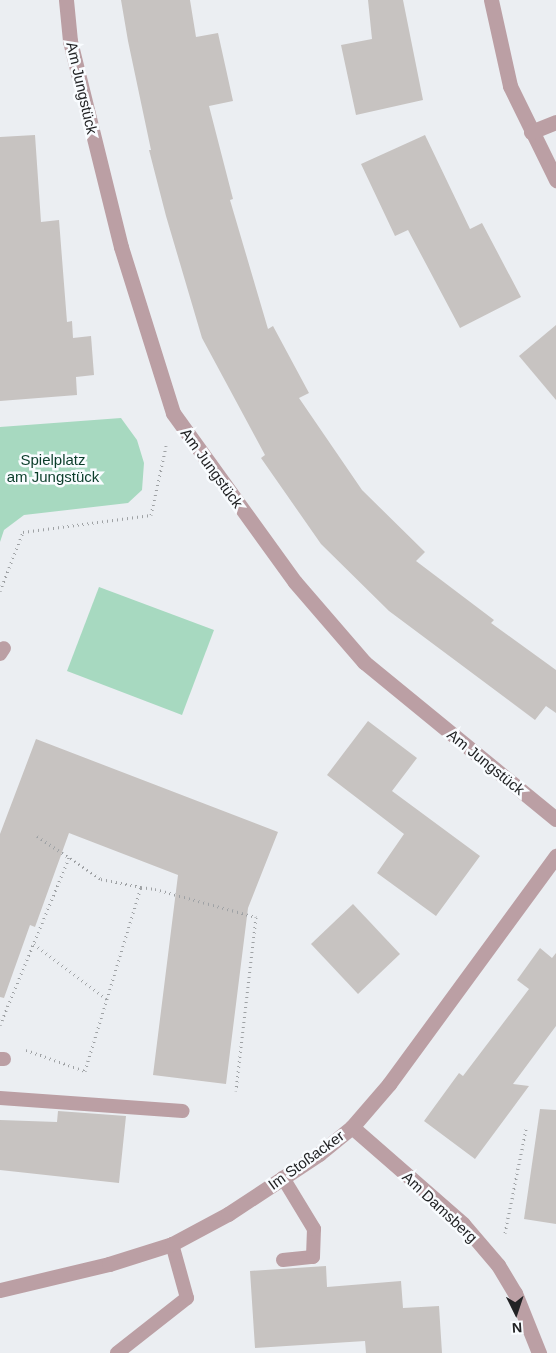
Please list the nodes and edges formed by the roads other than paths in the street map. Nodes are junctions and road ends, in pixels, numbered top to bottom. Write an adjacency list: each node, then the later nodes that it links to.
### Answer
1 (66, 0): 6 (street, Am Jungstück)
2 (491, 0): 4 (street)
3 (556, 122): 4 (street)
4 (531, 132): 5 (street)
5 (556, 180)
6 (556, 819)
7 (556, 856): 10 (street, Im Stoßacker)
8 (0, 1098): 9 (lane)
9 (183, 1111)
10 (352, 1127): 11 (street, Im Stoßacker); 16 (street, Am Damsberg)
11 (283, 1178): 12 (street, Im Stoßacker); 13 (lane)
12 (172, 1244): 14 (street, Im Stoßacker); 15 (lane)
13 (283, 1260)
14 (0, 1290)
15 (117, 1353)
16 (539, 1353)

